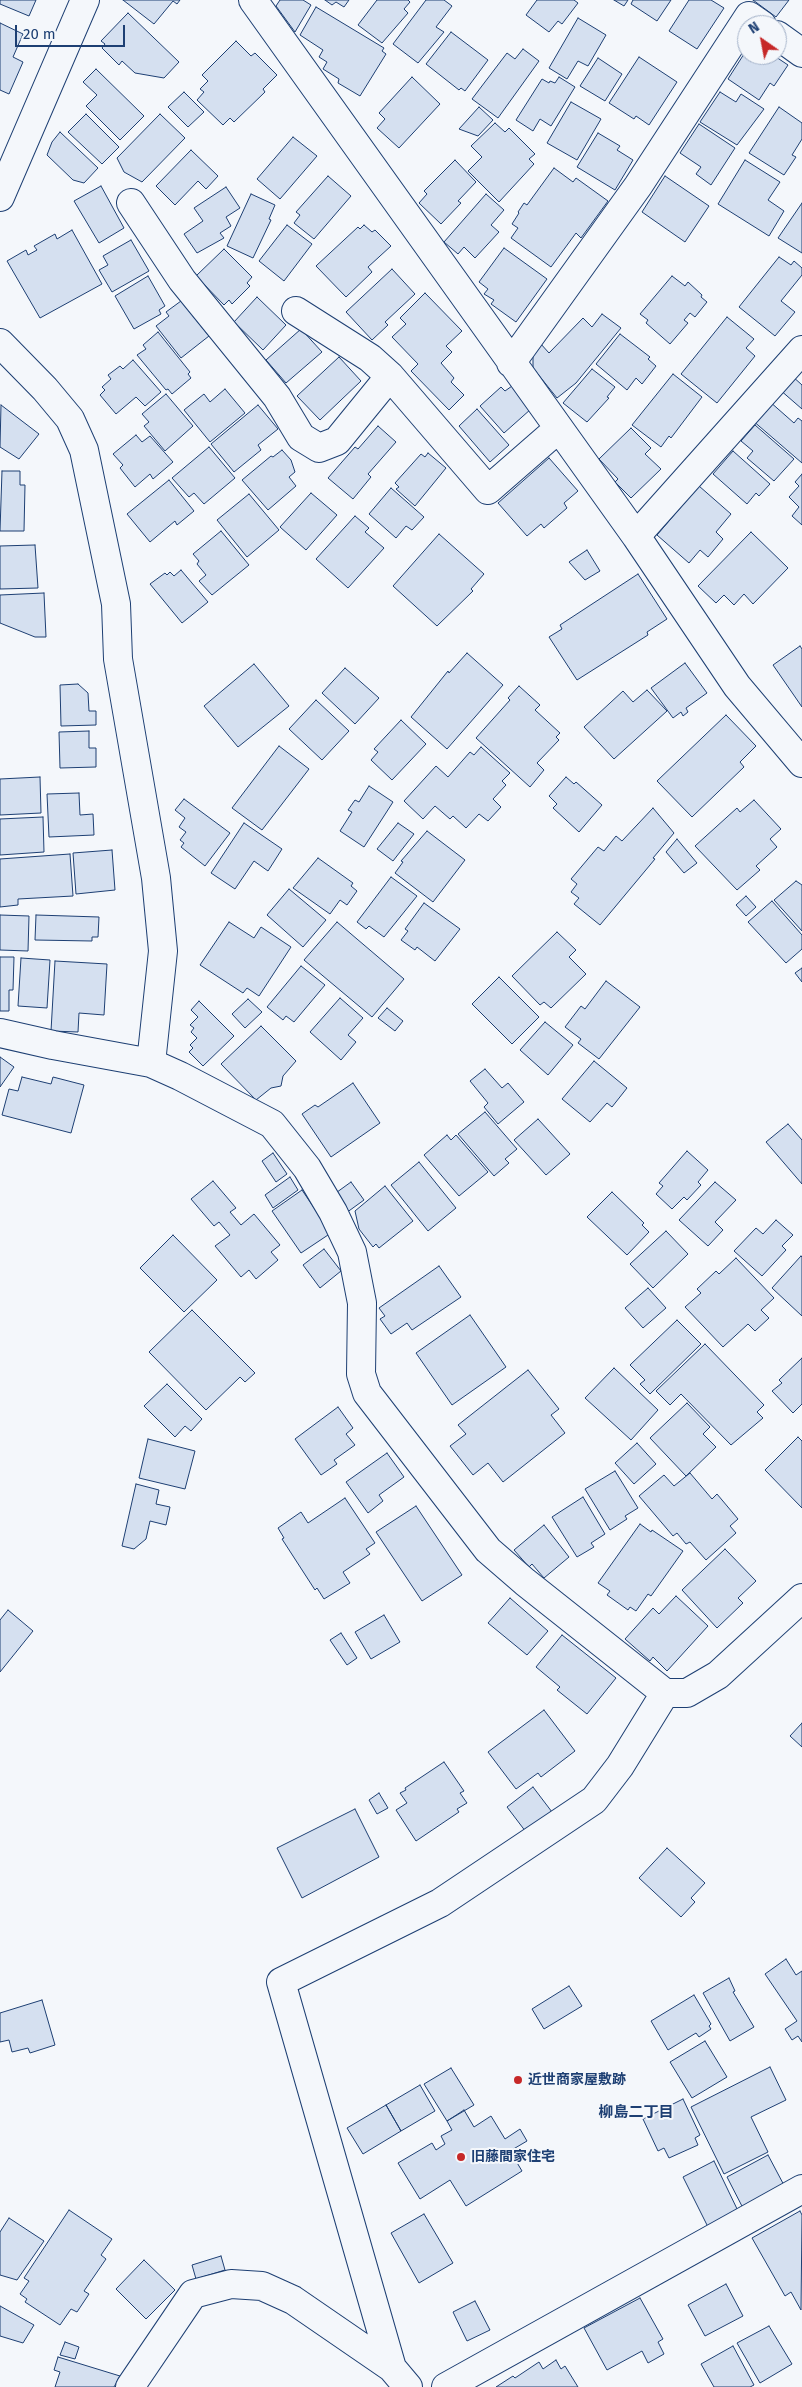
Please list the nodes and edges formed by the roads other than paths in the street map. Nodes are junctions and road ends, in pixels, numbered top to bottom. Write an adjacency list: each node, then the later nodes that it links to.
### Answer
1 (84, 0): 6 (street)
2 (256, 1): 11 (street)
3 (737, 34): 11 (street)
4 (787, 43): 5 (street)
5 (802, 53)
6 (0, 197)
7 (131, 204): 12 (street)
8 (296, 311): 12 (street)
9 (0, 344): 17 (street)
10 (802, 350): 14 (street)
11 (511, 363): 13 (street)
12 (390, 376): 13 (street)
13 (558, 429): 14 (street)
14 (636, 536): 15 (street)
15 (802, 763)
16 (0, 1033): 17 (street)
17 (151, 1063): 19 (street)
18 (802, 1598): 19 (street)
19 (666, 1693): 21 (street)
20 (802, 2189): 23 (street)
21 (400, 2377): 22 (street)
22 (130, 2387)
23 (446, 2387)

